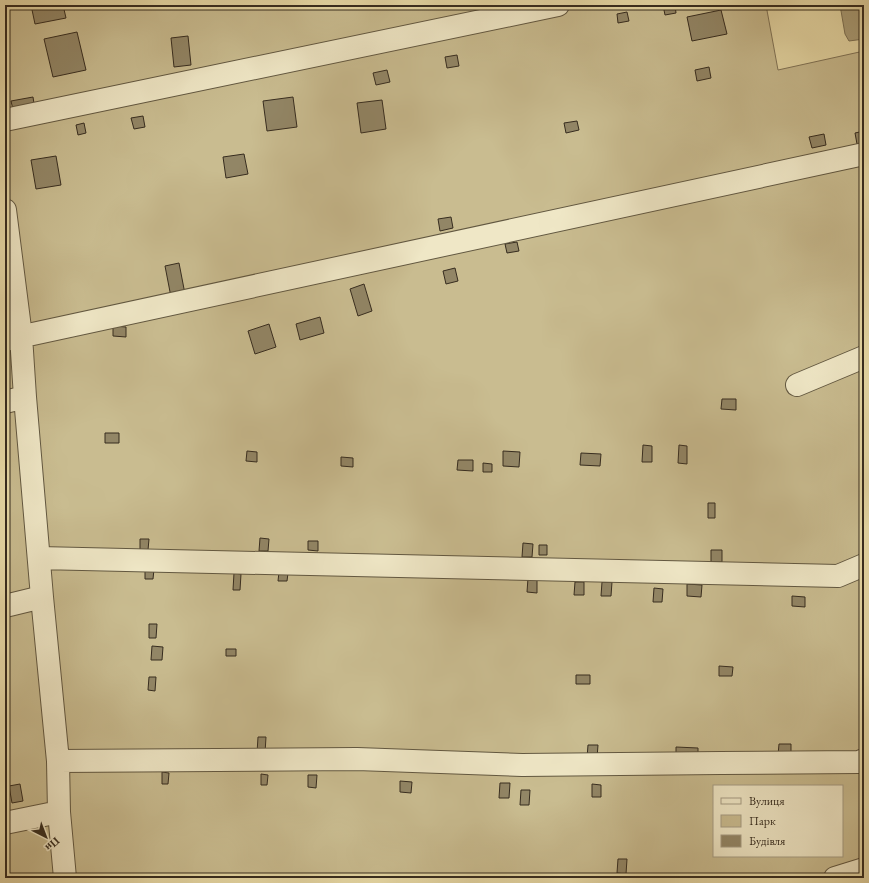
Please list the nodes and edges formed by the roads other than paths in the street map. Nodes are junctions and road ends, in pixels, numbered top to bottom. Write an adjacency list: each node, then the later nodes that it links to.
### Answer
1 (558, 5): 2 (street)
2 (5, 120)
3 (864, 154): 5 (street)
4 (5, 210): 5 (street)
5 (13, 338): 8 (street)
6 (864, 357): 7 (street)
7 (797, 385)
8 (15, 399): 9 (street)
9 (39, 558): 10 (street); 11 (street)
10 (864, 565)
11 (42, 597): 12 (street); 14 (street)
12 (5, 606)
13 (864, 760): 14 (street)
14 (58, 761): 15 (street)
15 (59, 812): 16 (street); 18 (street)
16 (5, 822)
17 (864, 869): 19 (street)
18 (65, 878)
19 (835, 878)

